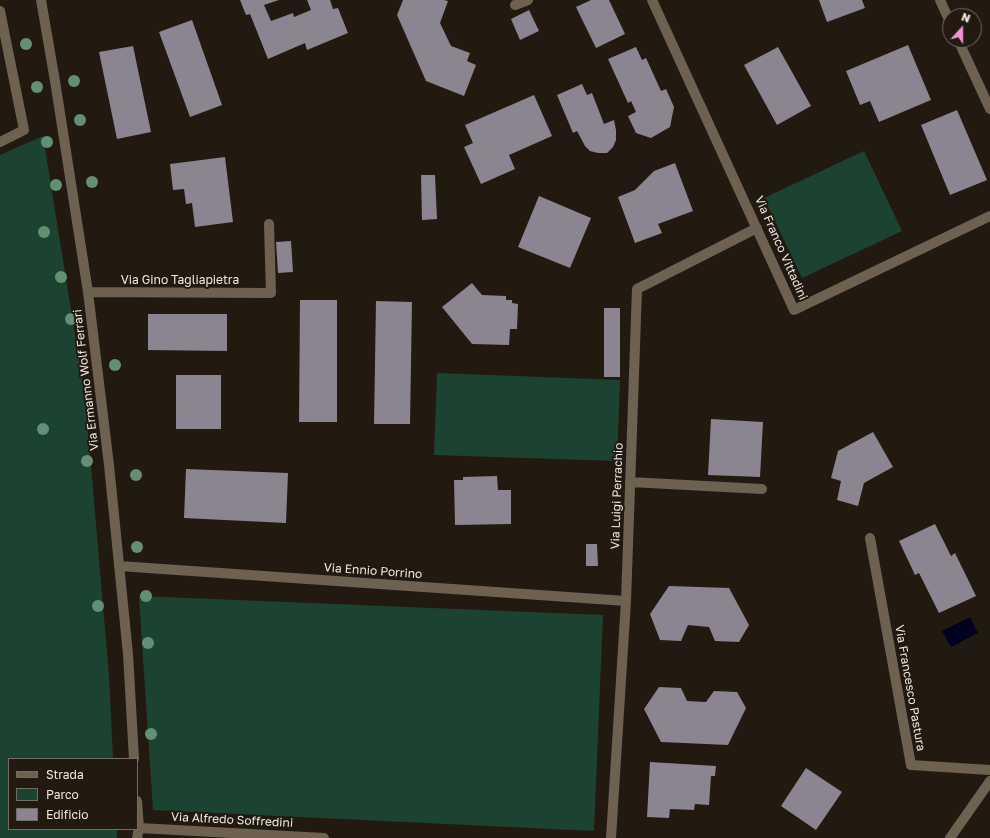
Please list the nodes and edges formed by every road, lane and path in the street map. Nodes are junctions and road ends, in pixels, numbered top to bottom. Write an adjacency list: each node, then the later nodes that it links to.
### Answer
1 (41, 0): 12 (street, Via Ermanno Wolf Ferrari)
2 (528, 0): 4 (street)
3 (652, 0): 11 (street, Via Franco Vittadini)
4 (515, 5)
5 (0, 11): 8 (street)
6 (962, 48): 7 (street)
7 (990, 109)
8 (0, 142)
9 (990, 216): 11 (street, Via Franco Vittadini)
10 (269, 224): 12 (street, Via Gino Tagliapietra)
11 (758, 228): 13 (street, Via Luigi Perrachio)
12 (88, 292): 16 (street, Via Ermanno Wolf Ferrari)
13 (630, 482): 14 (street); 17 (street, Via Luigi Perrachio)
14 (762, 489)
15 (870, 538): 19 (street, Via Francesco Pastura)
16 (119, 566): 17 (street, Via Ennio Porrino); 18 (street, Via Ermanno Wolf Ferrari)
17 (626, 601): 23 (street, Via Luigi Perrachio)
18 (134, 758)
19 (990, 770)
20 (990, 781): 24 (street)
21 (138, 833): 22 (street, Via Alfredo Soffredini)
22 (324, 838)
23 (611, 838)
24 (950, 838)

